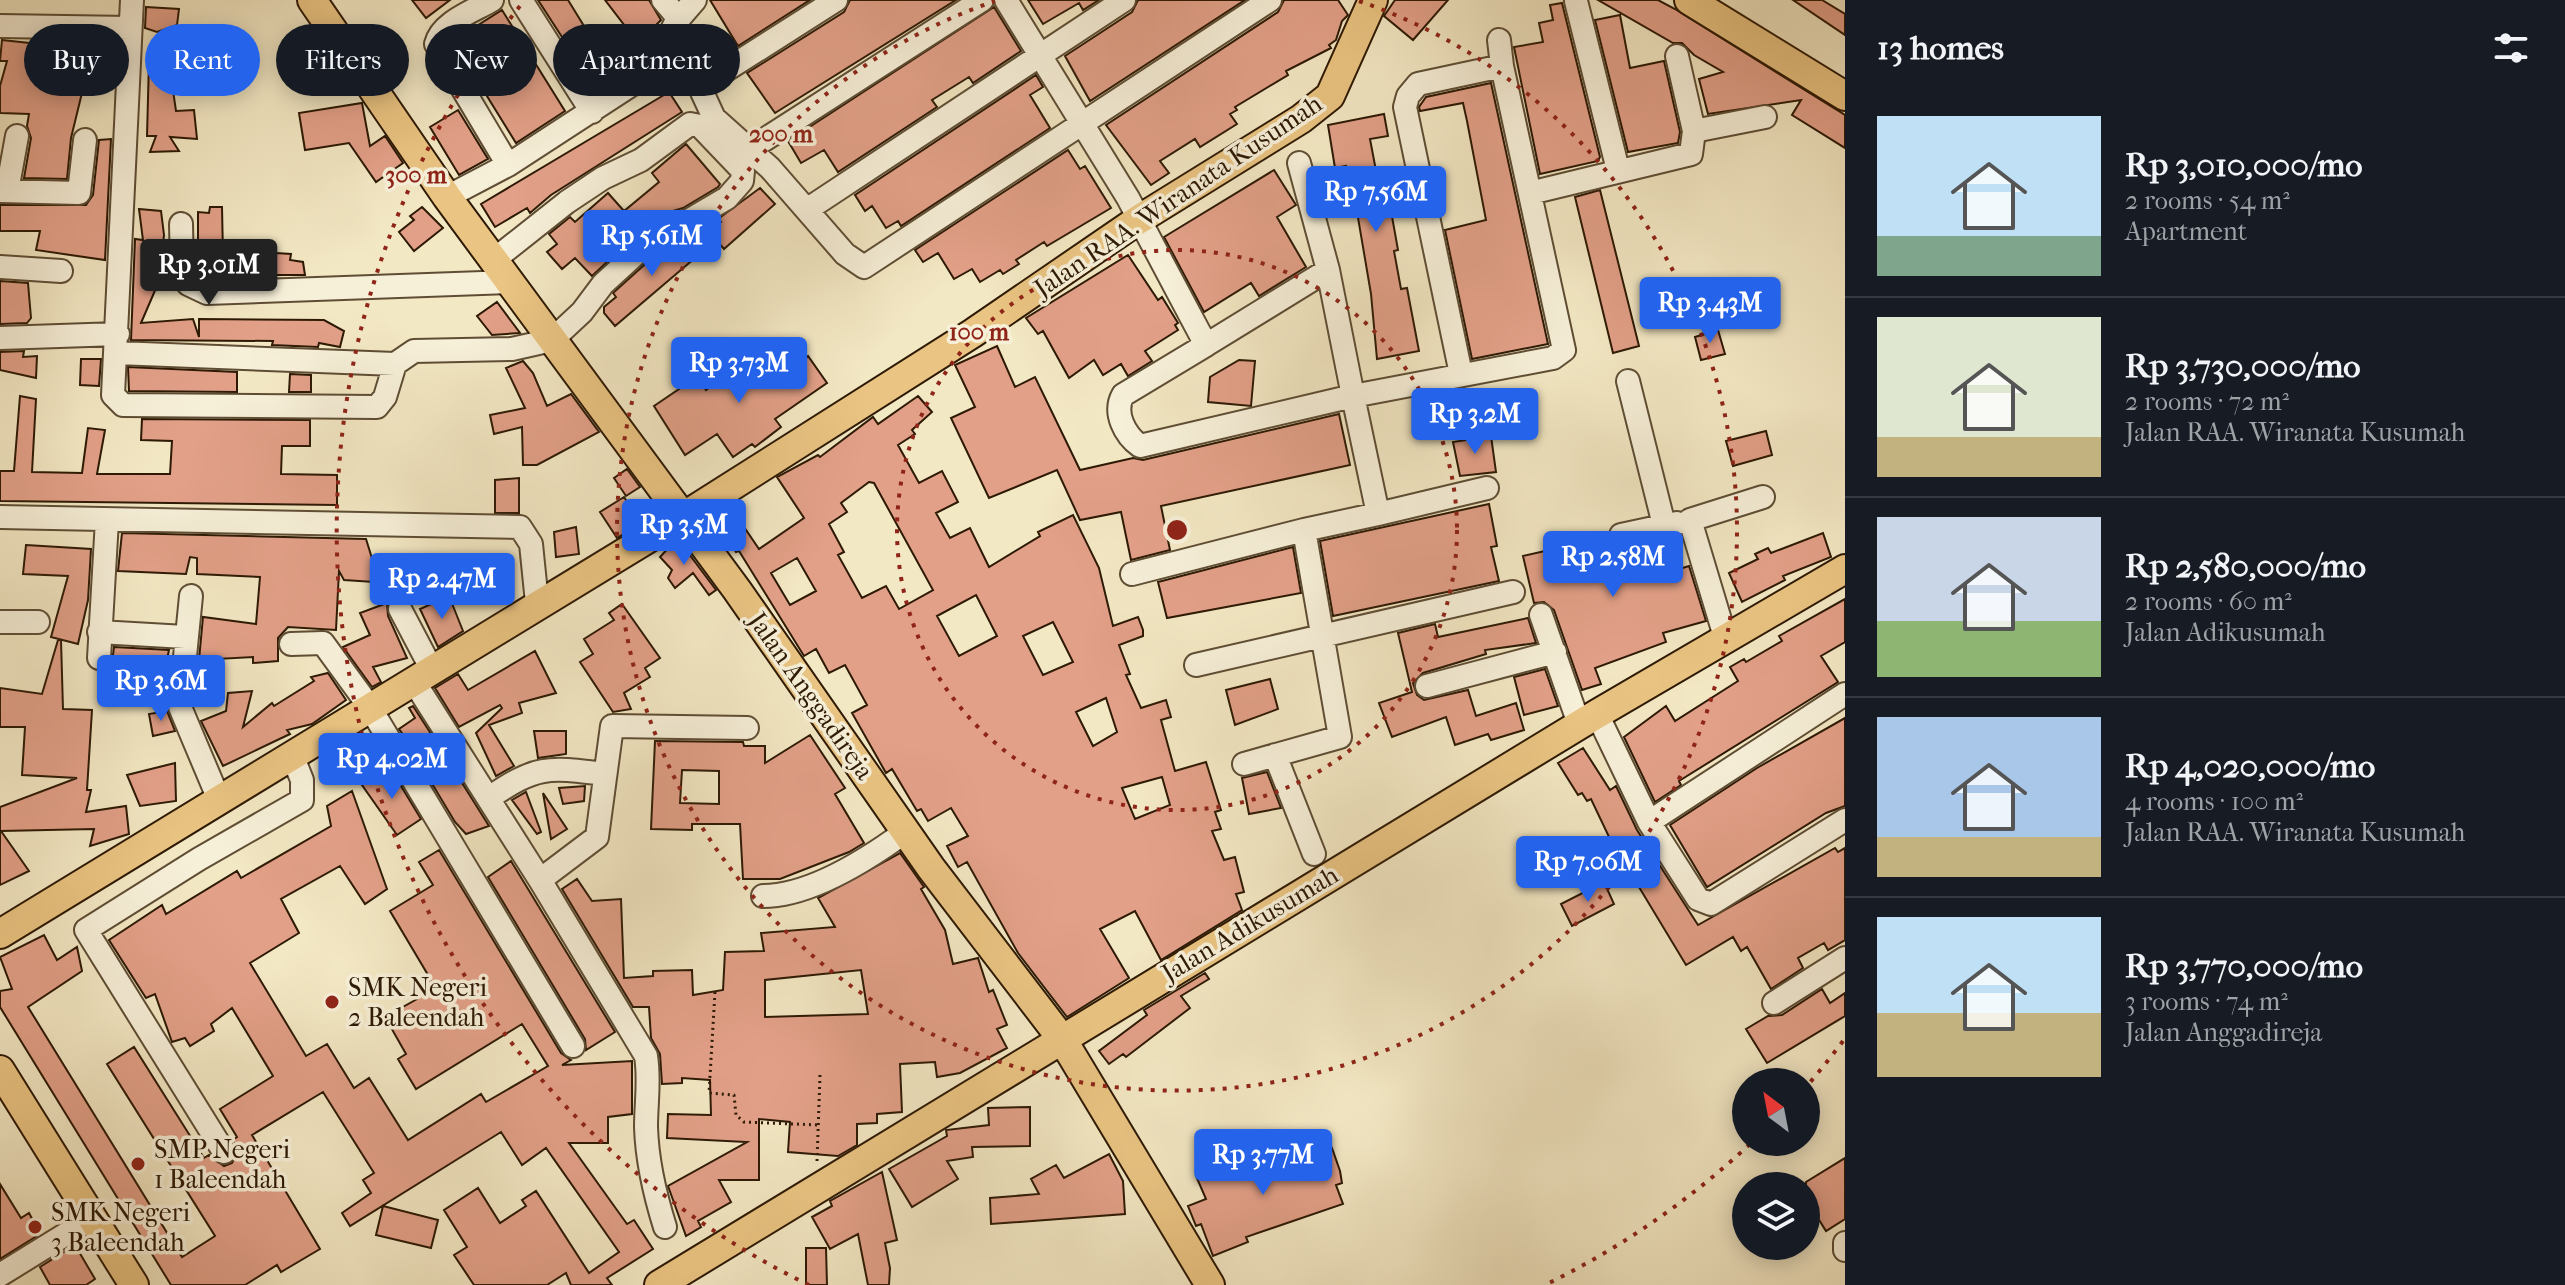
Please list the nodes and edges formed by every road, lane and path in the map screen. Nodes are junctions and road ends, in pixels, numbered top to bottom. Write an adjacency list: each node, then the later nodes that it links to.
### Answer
1 (132, 0): 17 (street)
2 (492, 0): 31 (street)
3 (521, 0): 23 (street)
4 (663, 0): 15 (street)
5 (695, 0): 15 (street)
6 (836, 0): 29 (street)
7 (982, 0): 29 (street)
8 (1006, 0): 19 (street)
9 (1124, 0): 19 (street)
10 (1270, 0): 25 (street)
11 (1373, 0): 37 (main road, Jalan RAA. Wiranata Kusumah)
12 (1689, 0): 22 (main road)
13 (1576, 1): 32 (street)
14 (322, 3): 35 (main road, Jalan Anggadireja)
15 (679, 19): 23 (street)
16 (0, 26): 17 (street)
17 (130, 28): 45 (street)
18 (1499, 40): 21 (street)
19 (1041, 54): 25 (street); 36 (street)
20 (1677, 56): 26 (street)
21 (1502, 66): 34 (street); 48 (street)
22 (1845, 96)
23 (592, 112): 31 (street)
24 (1765, 117): 26 (street)
25 (1083, 122): 36 (street); 37 (street)
26 (1694, 131): 32 (street)
27 (17, 136): 33 (street)
28 (85, 140): 33 (street)
29 (750, 149): 36 (street)
30 (1299, 163): 40 (street)
31 (508, 165): 35 (street)
32 (1618, 170): 34 (street)
33 (4, 191)
34 (1530, 193): 48 (street)
35 (447, 197): 42 (main road, Jalan Anggadireja)
36 (808, 209)
37 (1138, 220): 46 (street); 55 (main road, Jalan RAA. Wiranata Kusumah)
38 (181, 224): 42 (street)
39 (0, 267): 41 (street)
40 (1328, 270): 46 (street); 50 (street)
41 (61, 271)
42 (503, 271): 44 (main road, Jalan Anggadireja); 44 (street)
43 (0, 338): 45 (street)
44 (552, 340): 47 (street); 55 (main road, Jalan Anggadireja)
45 (117, 343): 47 (street); 47 (street)
46 (1206, 345): 50 (street)
47 (399, 361)
48 (1461, 374): 50 (street)
49 (1628, 381): 58 (street)
50 (1353, 396): 53 (street)
51 (1487, 488): 53 (street)
52 (1763, 497): 57 (street)
53 (1378, 514): 59 (street)
54 (0, 517): 56 (street)
55 (683, 517): 65 (main road, Jalan RAA. Wiranata Kusumah); 92 (main road, Jalan Anggadireja)
56 (107, 520): 65 (street); 70 (street)
57 (1690, 520): 58 (street); 73 (street)
58 (1664, 525): 60 (street)
59 (1304, 530): 62 (street); 72 (street)
60 (1621, 535)
61 (1845, 569): 73 (main road, Jalan Adikusumah)
62 (1132, 574)
63 (1513, 592): 72 (street)
64 (191, 596): 71 (street)
65 (537, 603): 78 (main road, Jalan RAA. Wiranata Kusumah)
66 (400, 609): 78 (street)
67 (1541, 615): 75 (street)
68 (0, 622): 69 (street)
69 (38, 622)
70 (99, 632): 71 (street); 76 (street)
71 (185, 637): 89 (street)
72 (1323, 639): 77 (street); 85 (street)
73 (1726, 640): 82 (main road, Jalan Adikusumah)
74 (291, 644): 81 (street)
75 (1555, 652): 79 (street); 82 (street)
76 (99, 658)
77 (1196, 665)
78 (422, 674): 81 (main road, Jalan RAA. Wiranata Kusumah); 88 (street)
79 (1427, 686)
80 (1845, 694): 91 (street)
81 (369, 706): 84 (main road, Jalan RAA. Wiranata Kusumah); 101 (street)
82 (1588, 719): 91 (street); 100 (main road, Jalan Adikusumah)
83 (747, 728): 87 (street)
84 (292, 755): 89 (main road, Jalan RAA. Wiranata Kusumah); 105 (street)
85 (1275, 755): 86 (street); 93 (street)
86 (1244, 764)
87 (604, 774): 88 (street); 94 (street)
88 (489, 798): 94 (street)
89 (220, 802): 96 (main road, Jalan RAA. Wiranata Kusumah)
90 (1845, 820): 91 (street)
91 (1649, 822)
92 (905, 832): 95 (street); 100 (main road, Jalan Anggadireja)
93 (1314, 854)
94 (540, 880): 108 (street)
95 (763, 896)
96 (0, 934)
97 (1845, 958): 99 (street)
98 (715, 992): 104 (path)
99 (1774, 1003)
100 (1062, 1039): 106 (main road, Jalan Adikusumah); 114 (main road, Jalan Anggadireja)
101 (573, 1046)
102 (0, 1070): 107 (main road)
103 (820, 1075): 104 (path)
104 (819, 1125): 106 (path)
105 (224, 1152)
106 (816, 1189): 113 (main road, Jalan Adikusumah)
107 (92, 1218): 111 (street); 112 (main road)
108 (665, 1227)
109 (1845, 1243): 110 (street)
110 (1845, 1250)
111 (0, 1275)
112 (134, 1285)
113 (659, 1285)
114 (1210, 1285)

